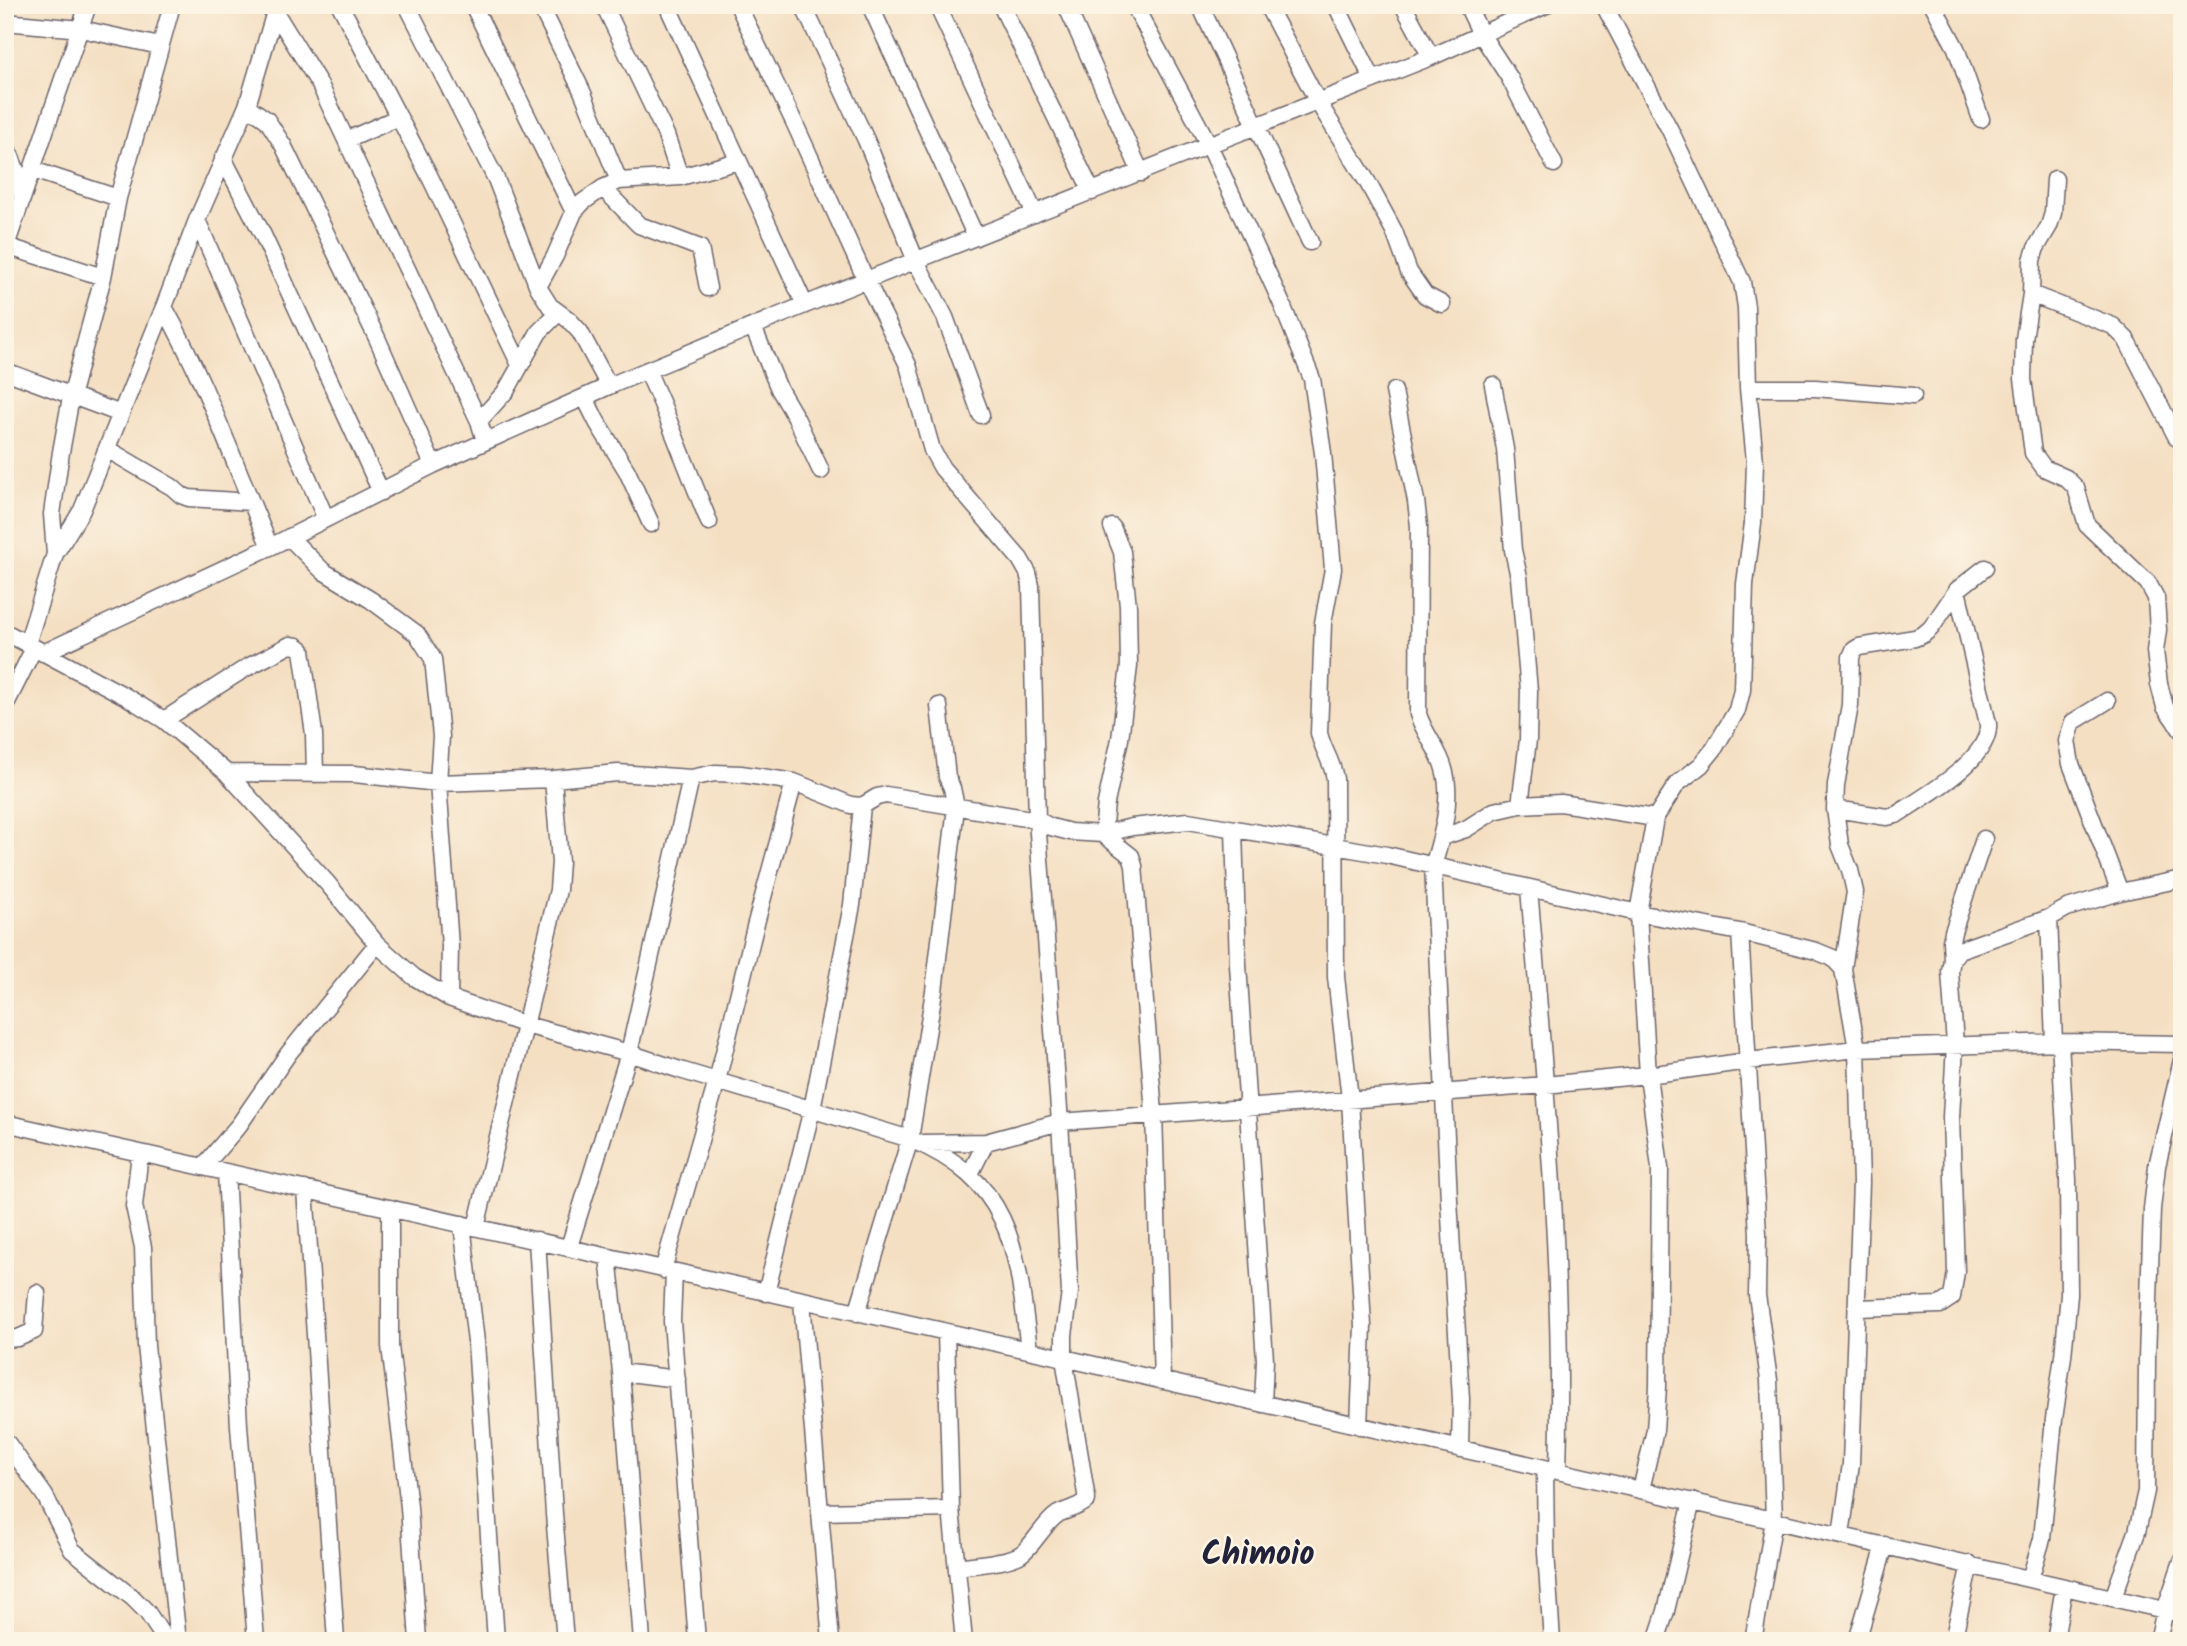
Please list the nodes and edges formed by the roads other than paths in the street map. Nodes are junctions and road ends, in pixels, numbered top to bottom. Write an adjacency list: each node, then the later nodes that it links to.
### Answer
1 (88, 5): 26 (street)
2 (172, 5): 28 (street)
3 (340, 5): 33 (street)
4 (407, 5): 60 (street)
5 (473, 5): 51 (street)
6 (540, 5): 46 (street)
7 (604, 5): 44 (street)
8 (667, 5): 40 (street)
9 (738, 5): 59 (street)
10 (803, 5): 57 (street)
11 (870, 5): 54 (street)
12 (937, 5): 52 (street)
13 (1001, 5): 48 (street)
14 (1066, 5): 43 (street)
15 (1134, 5): 38 (street)
16 (1200, 5): 35 (street)
17 (1267, 5): 31 (street)
18 (1336, 5): 30 (street)
19 (1403, 5): 29 (street)
20 (1467, 5): 27 (street)
21 (1604, 5): 73 (street)
22 (1933, 5): 34 (street)
23 (1539, 7): 27 (street)
24 (276, 8): 32 (street); 36 (street)
25 (5, 22): 26 (street)
26 (81, 29): 28 (street); 42 (street)
27 (1481, 34): 29 (street); 41 (street)
28 (160, 46): 49 (street)
29 (1431, 57): 30 (street)
30 (1373, 80): 31 (street)
31 (1318, 102): 35 (street); 63 (street)
32 (247, 106): 39 (street); 84 (street)
33 (399, 117): 36 (street); 68 (street)
34 (1981, 119)
35 (1257, 126): 38 (street); 56 (street)
36 (347, 140): 80 (street)
37 (5, 145): 50 (street)
38 (1209, 145): 43 (street); 120 (street)
39 (223, 159): 53 (street); 86 (street)
40 (739, 161): 44 (street); 64 (street)
41 (1554, 164)
42 (33, 170): 49 (street); 50 (street)
43 (1141, 173): 48 (street)
44 (680, 177): 46 (street)
45 (2055, 179): 62 (street)
46 (620, 181): 47 (street)
47 (603, 188): 51 (street); 61 (street)
48 (1092, 192): 52 (street)
49 (118, 198): 58 (street)
50 (22, 202): 55 (street)
51 (574, 212): 60 (street)
52 (1035, 214): 54 (street)
53 (197, 220): 65 (street); 88 (street)
54 (976, 237): 57 (street)
55 (7, 239): 58 (street)
56 (1310, 242)
57 (916, 261): 59 (street); 79 (street)
58 (103, 276): 76 (street)
59 (866, 280): 64 (street); 115 (street)
60 (538, 287): 66 (street)
61 (708, 288)
62 (2031, 294): 81 (street); 103 (street)
63 (1442, 304)
64 (805, 305): 67 (street)
65 (164, 307): 78 (street); 87 (street)
66 (558, 313): 68 (street); 72 (street)
67 (753, 327): 69 (street); 85 (street)
68 (520, 365): 80 (street)
69 (647, 370): 72 (street); 89 (street)
70 (5, 371): 76 (street)
71 (1493, 385): 110 (street)
72 (609, 386): 77 (street)
73 (1748, 388): 75 (street); 114 (street)
74 (1394, 391): 118 (street)
75 (1913, 396)
76 (71, 397): 78 (street); 94 (street)
77 (585, 398): 82 (street); 90 (street)
78 (121, 414): 83 (street)
79 (981, 415)
80 (479, 421): 82 (street)
81 (2182, 440)
82 (485, 441): 84 (street)
83 (107, 449): 87 (street); 94 (street)
84 (433, 465): 86 (street)
85 (821, 471)
86 (381, 492): 88 (street)
87 (251, 502): 93 (street)
88 (326, 519): 92 (street)
89 (709, 522)
90 (651, 524)
91 (1112, 527): 117 (street)
92 (289, 537): 93 (street); 109 (street)
93 (270, 547): 98 (street)
94 (55, 554): 98 (street)
95 (1985, 568): 96 (street)
96 (1957, 590): 113 (street); 113 (street)
97 (5, 632): 98 (street)
98 (35, 648): 100 (street); 102 (street)
99 (2107, 701): 124 (street)
100 (5, 706)
101 (939, 706): 112 (street)
102 (164, 720): 104 (street); 105 (street)
103 (2182, 731)
104 (227, 773): 105 (street); 128 (street)
105 (315, 774): 109 (street)
106 (691, 778): 107 (street); 108 (street); 137 (street)
107 (553, 779): 109 (street); 132 (street)
108 (794, 782): 111 (street); 141 (street)
109 (438, 783): 131 (street)
110 (1520, 805): 114 (street); 118 (street)
111 (862, 806): 112 (street); 146 (street)
112 (956, 807): 115 (street); 150 (street)
113 (1835, 809): 130 (street)
114 (1655, 818): 125 (street)
115 (1037, 820): 117 (street); 148 (street)
116 (1234, 829): 117 (street); 120 (street); 145 (street)
117 (1103, 834): 147 (street)
118 (1442, 837): 121 (street)
119 (1984, 839): 129 (street)
120 (1335, 846): 121 (street); 144 (street)
121 (1433, 866): 123 (street); 143 (street)
122 (2182, 879): 124 (street)
123 (1529, 888): 125 (street); 142 (street)
124 (2120, 892): 126 (street)
125 (1638, 913): 127 (street); 140 (street)
126 (2049, 918): 129 (street); 133 (street)
127 (1740, 932): 130 (street); 139 (street)
128 (377, 944): 131 (street); 153 (street)
129 (1952, 959): 135 (street)
130 (1843, 969): 136 (street)
131 (449, 998): 132 (street)
132 (526, 1025): 137 (street); 158 (street)
133 (2057, 1042): 134 (street); 135 (street); 190 (street)
134 (2182, 1044)
135 (1955, 1045): 136 (street); 166 (street)
136 (1857, 1049): 139 (street); 166 (street)
137 (629, 1053): 141 (street); 160 (street)
138 (2182, 1060): 192 (street)
139 (1748, 1061): 140 (street); 184 (street)
140 (1648, 1075): 142 (street); 180 (street)
141 (717, 1081): 146 (street); 162 (street)
142 (1545, 1085): 143 (street); 179 (street)
143 (1445, 1093): 144 (street); 178 (street)
144 (1350, 1099): 145 (street); 176 (street)
145 (1247, 1108): 147 (street); 175 (street)
146 (812, 1109): 150 (street); 164 (street)
147 (1154, 1113): 148 (street); 174 (street)
148 (1060, 1122): 151 (street); 171 (street)
149 (5, 1123): 152 (street)
150 (915, 1141): 151 (street); 155 (street); 167 (street)
151 (986, 1142): 155 (street)
152 (140, 1153): 153 (street); 196 (street)
153 (203, 1167): 154 (street)
154 (226, 1172): 156 (street); 197 (street)
155 (970, 1174): 170 (street)
156 (305, 1189): 157 (street); 198 (street)
157 (390, 1208): 158 (street); 199 (street)
158 (469, 1225): 159 (street); 200 (street)
159 (537, 1240): 160 (street); 201 (street)
160 (569, 1248): 161 (street)
161 (608, 1257): 162 (street); 172 (street)
162 (669, 1271): 164 (street); 173 (street)
163 (37, 1293): 169 (street)
164 (766, 1293): 165 (street)
165 (802, 1301): 167 (street); 183 (street)
166 (1858, 1308): 185 (street)
167 (857, 1313): 168 (street)
168 (946, 1332): 170 (street); 182 (street)
169 (5, 1339)
170 (1029, 1350): 171 (street)
171 (1064, 1358): 174 (street); 189 (street)
172 (621, 1372): 173 (street); 202 (street)
173 (677, 1379): 203 (street)
174 (1162, 1381): 175 (street)
175 (1263, 1404): 176 (street)
176 (1359, 1426): 178 (street)
177 (5, 1440): 195 (street)
178 (1460, 1449): 179 (street)
179 (1552, 1470): 180 (street); 206 (street)
180 (1641, 1490): 181 (street)
181 (1692, 1501): 184 (street); 207 (street)
182 (951, 1508): 183 (street); 189 (street)
183 (820, 1512): 204 (street)
184 (1774, 1520): 185 (street); 208 (street)
185 (1840, 1535): 186 (street)
186 (1885, 1545): 188 (street); 209 (street)
187 (2182, 1561): 193 (street)
188 (1970, 1564): 190 (street); 210 (street)
189 (957, 1567): 205 (street)
190 (2030, 1579): 191 (street)
191 (2064, 1587): 192 (street); 211 (street)
192 (2113, 1598): 193 (street)
193 (2165, 1610): 194 (street); 212 (street)
194 (2182, 1614)
195 (166, 1641)
196 (178, 1641)
197 (256, 1641)
198 (336, 1641)
199 (418, 1641)
200 (496, 1641)
201 (565, 1641)
202 (642, 1641)
203 (697, 1641)
204 (831, 1641)
205 (964, 1641)
206 (1552, 1641)
207 (1656, 1641)
208 (1753, 1641)
209 (1857, 1641)
210 (1953, 1641)
211 (2055, 1641)
212 (2158, 1641)

